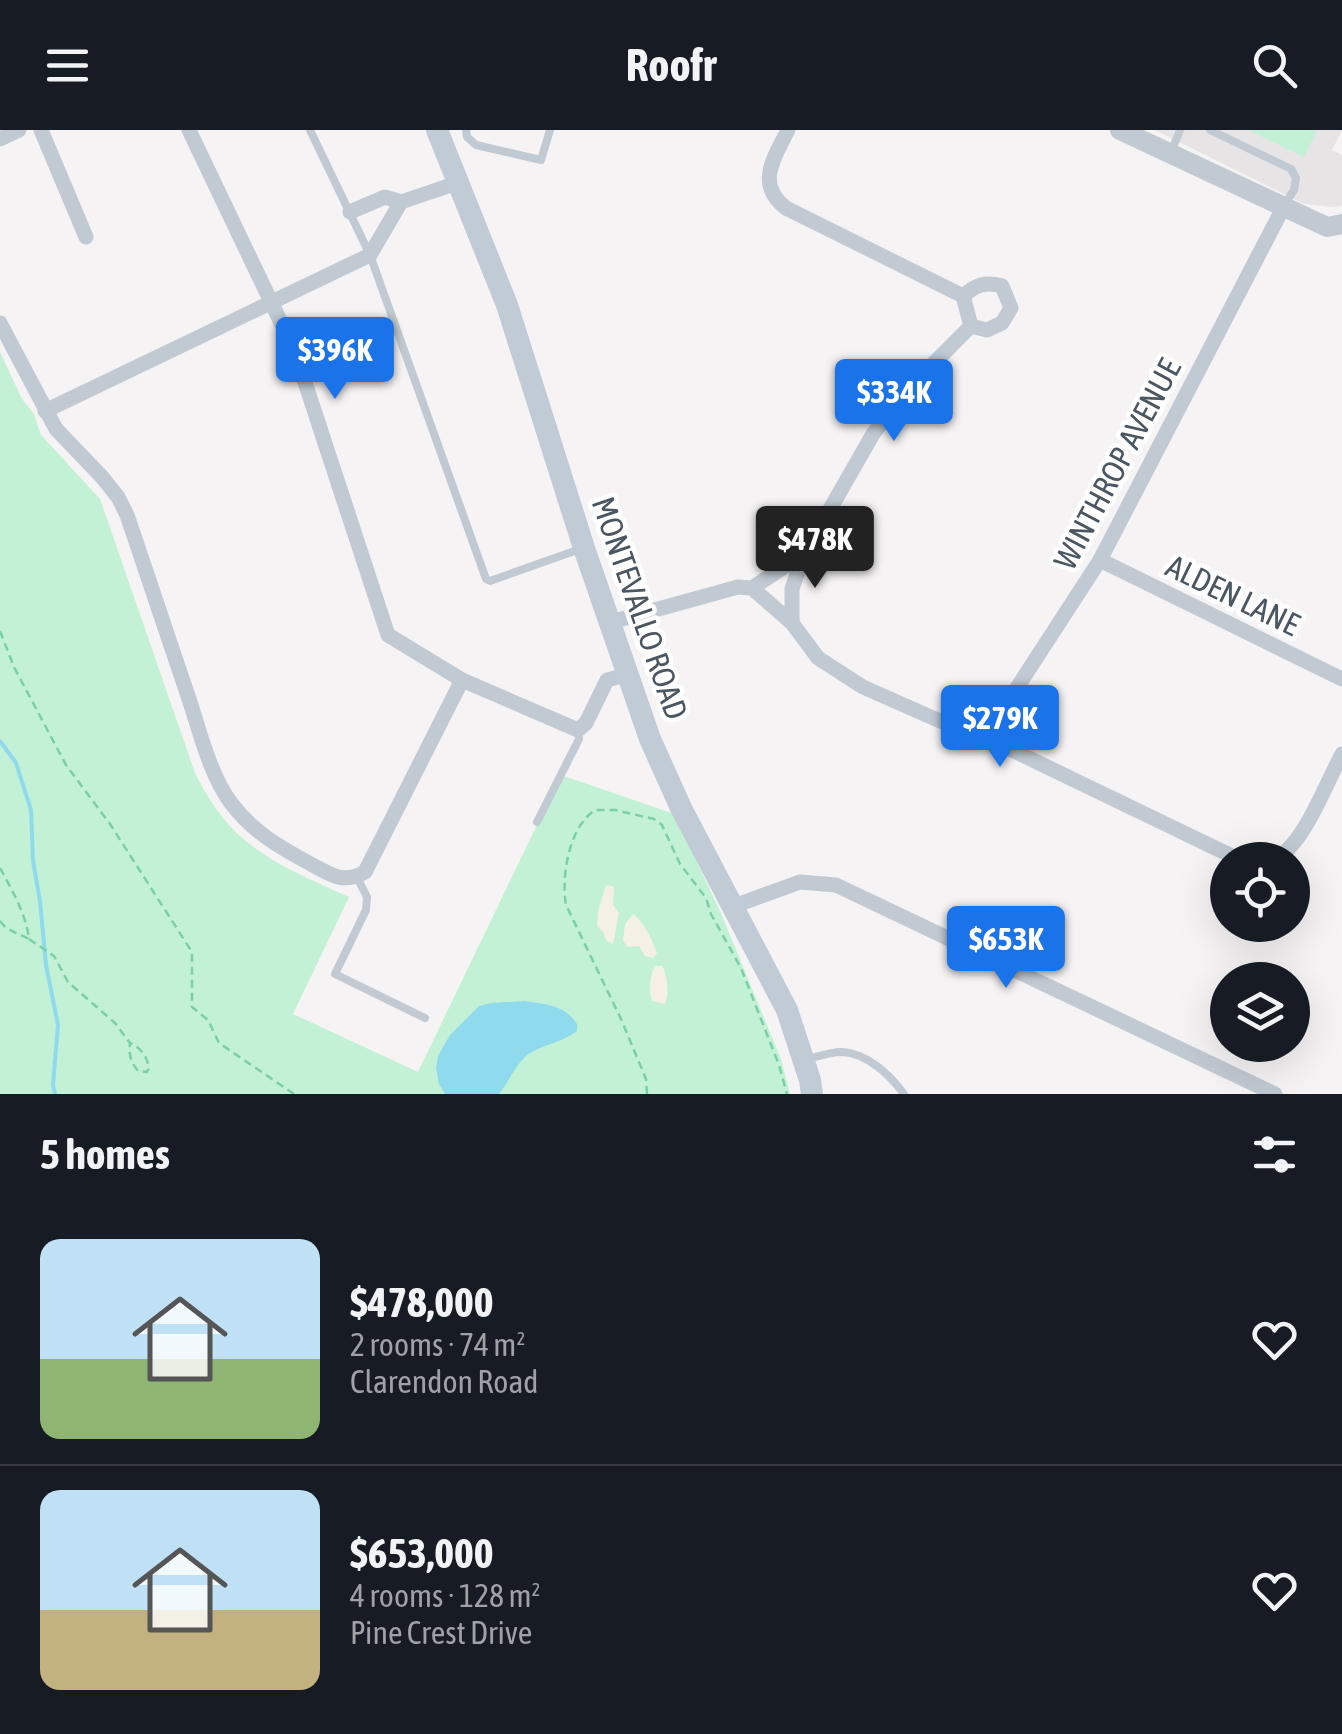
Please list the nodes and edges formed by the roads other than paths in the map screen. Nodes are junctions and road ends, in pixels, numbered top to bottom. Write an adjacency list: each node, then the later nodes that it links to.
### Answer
1 (19, 130): 12 (street)
2 (42, 130): 19 (street)
3 (190, 130): 22 (street)
4 (310, 130): 17 (lane)
5 (437, 130): 14 (main road, MONTEVALLO ROAD)
6 (466, 130): 11 (lane)
7 (788, 130): 21 (street)
8 (1120, 130): 13 (street)
9 (1180, 130): 13 (lane)
10 (1210, 130): 16 (lane)
11 (546, 131)
12 (0, 139)
13 (1170, 154): 16 (street)
14 (457, 183): 15 (street); 26 (main road, MONTEVALLO ROAD)
15 (401, 202): 17 (street); 20 (street)
16 (1283, 208): 18 (street); 28 (street, WINTHROP AVENUE)
17 (350, 212): 20 (lane)
18 (1337, 229)
19 (86, 237)
20 (370, 255): 22 (street); 26 (lane)
21 (963, 296): 24 (street); 24 (street)
22 (270, 302): 25 (street); 34 (street)
23 (0, 323): 25 (street)
24 (971, 326): 27 (street)
25 (45, 411): 41 (street)
26 (584, 548): 30 (main road, MONTEVALLO ROAD)
27 (805, 553): 29 (street); 31 (street)
28 (1100, 560): 33 (street, ALDEN LANE); 36 (street, WINTHROP AVENUE)
29 (752, 588): 30 (street); 31 (street)
30 (611, 622): 32 (main road, MONTEVALLO ROAD)
31 (792, 623): 36 (street)
32 (626, 674): 35 (street); 42 (main road, MONTEVALLO ROAD)
33 (1342, 679)
34 (462, 680): 35 (street); 41 (street)
35 (578, 730): 38 (lane)
36 (985, 737): 40 (street)
37 (1342, 754): 39 (street)
38 (537, 822)
39 (1297, 842)
40 (1210, 846)
41 (357, 877): 43 (lane)
42 (734, 906): 44 (main road, MONTEVALLO ROAD); 47 (street)
43 (425, 1018)
44 (804, 1060): 45 (main road, MONTEVALLO ROAD); 46 (lane)
45 (812, 1094)
46 (904, 1094)
47 (1275, 1094)

